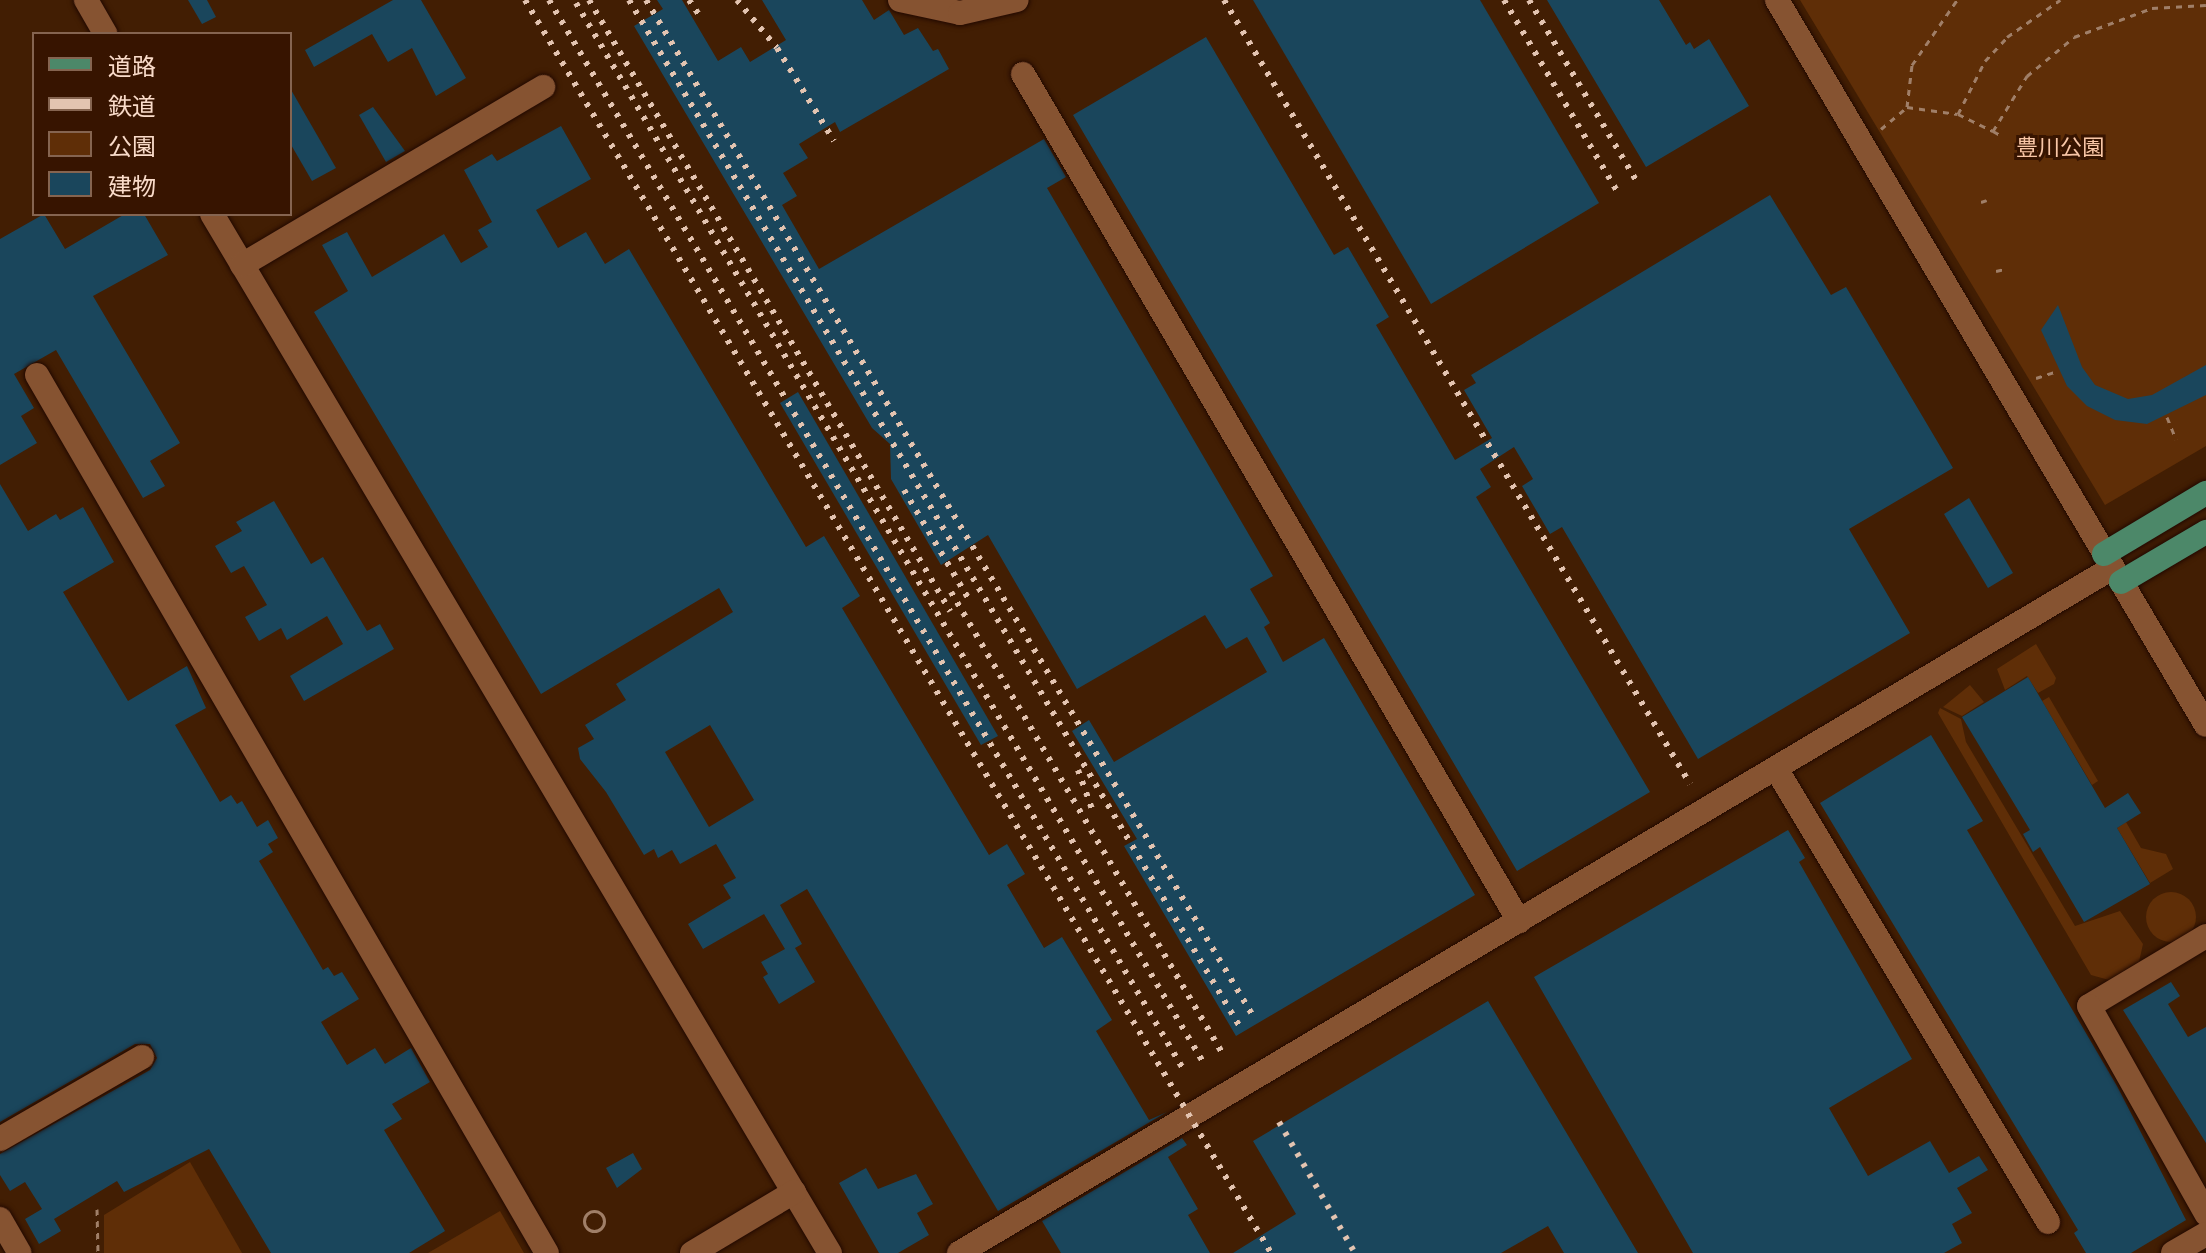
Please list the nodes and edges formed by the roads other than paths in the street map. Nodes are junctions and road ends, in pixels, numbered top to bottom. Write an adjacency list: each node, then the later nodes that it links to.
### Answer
1 (86, 0): 5 (street)
2 (900, 0): 3 (street)
3 (1017, 0)
4 (1777, 0): 13 (street)
5 (105, 32)
6 (1023, 74): 16 (street)
7 (543, 87): 9 (street)
8 (213, 216): 9 (street)
9 (242, 265): 20 (street)
10 (37, 375): 27 (street)
11 (2206, 493): 13 (main road)
12 (2206, 532): 13 (main road)
13 (2113, 568): 14 (street); 15 (street)
14 (2206, 725)
15 (1777, 770): 16 (street); 23 (street)
16 (1519, 921): 25 (street)
17 (2206, 936): 21 (street)
18 (142, 1057): 19 (street)
19 (0, 1139)
20 (794, 1192): 28 (street); 29 (street)
21 (2206, 1214)
22 (0, 1219): 26 (street)
23 (2048, 1222)
24 (2206, 1234): 31 (street)
25 (986, 1246): 30 (street)
26 (20, 1253)
27 (547, 1253)
28 (692, 1253)
29 (830, 1253)
30 (959, 1253)
31 (2173, 1253)

